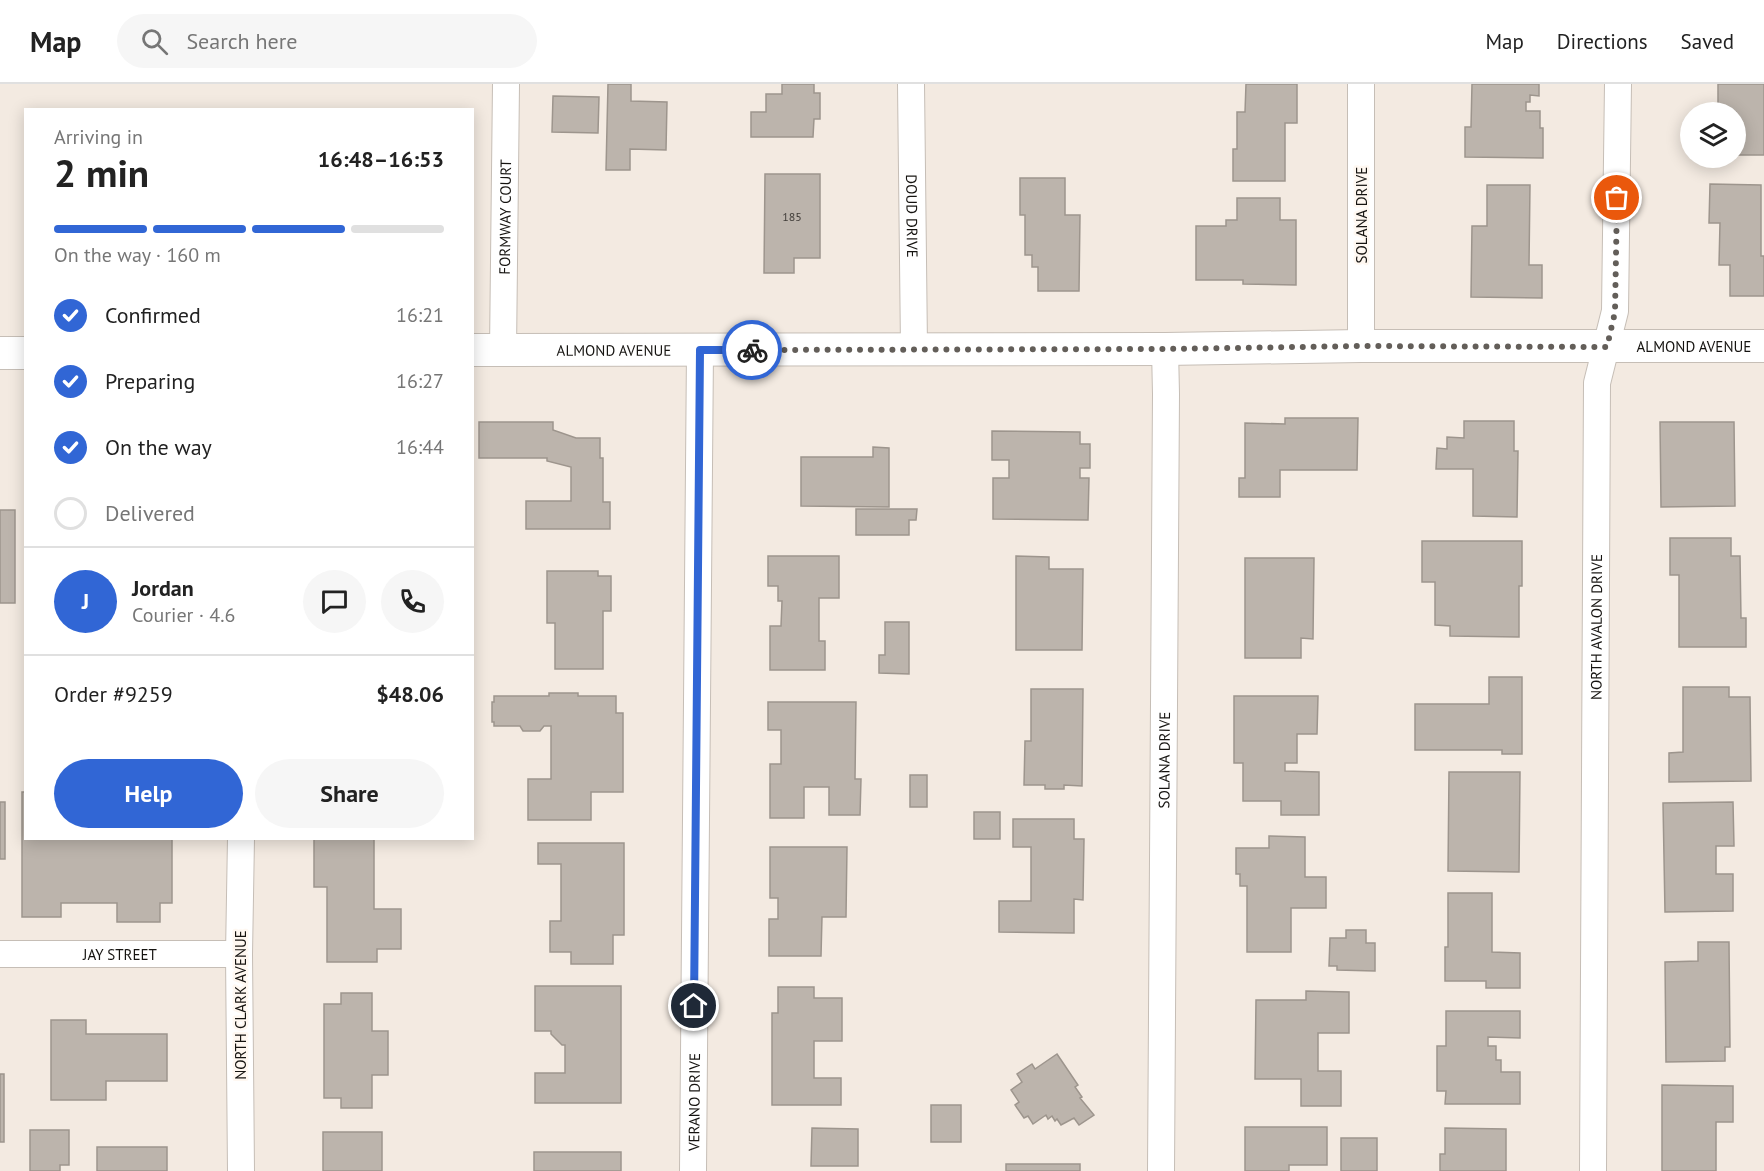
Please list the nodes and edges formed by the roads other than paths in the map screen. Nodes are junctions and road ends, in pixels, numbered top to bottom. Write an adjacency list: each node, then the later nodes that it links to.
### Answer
1 (506, 84): 10 (street, FORMWAY COURT)
2 (911, 84): 8 (street, DOUD DRIVE)
3 (1361, 84): 5 (street, SOLANA DRIVE)
4 (1618, 84): 7 (street, NORTH AVALON DRIVE)
5 (1361, 346): 7 (street, ALMOND AVENUE); 9 (street, ALMOND AVENUE)
6 (1764, 346): 7 (street, ALMOND AVENUE)
7 (1607, 347): 20 (street, NORTH AVALON DRIVE)
8 (914, 348): 9 (street, ALMOND AVENUE); 11 (street, ALMOND AVENUE)
9 (1165, 349): 19 (street, SOLANA DRIVE)
10 (488, 350): 11 (street, ALMOND AVENUE)
11 (700, 350): 18 (street, VERANO DRIVE)
12 (0, 353): 13 (street)
13 (24, 353)
14 (241, 840): 16 (street, NORTH CLARK AVENUE)
15 (0, 954): 16 (street, JAY STREET)
16 (239, 954): 17 (street, NORTH CLARK AVENUE)
17 (240, 1171)
18 (693, 1171)
19 (1161, 1171)
20 (1593, 1171)

